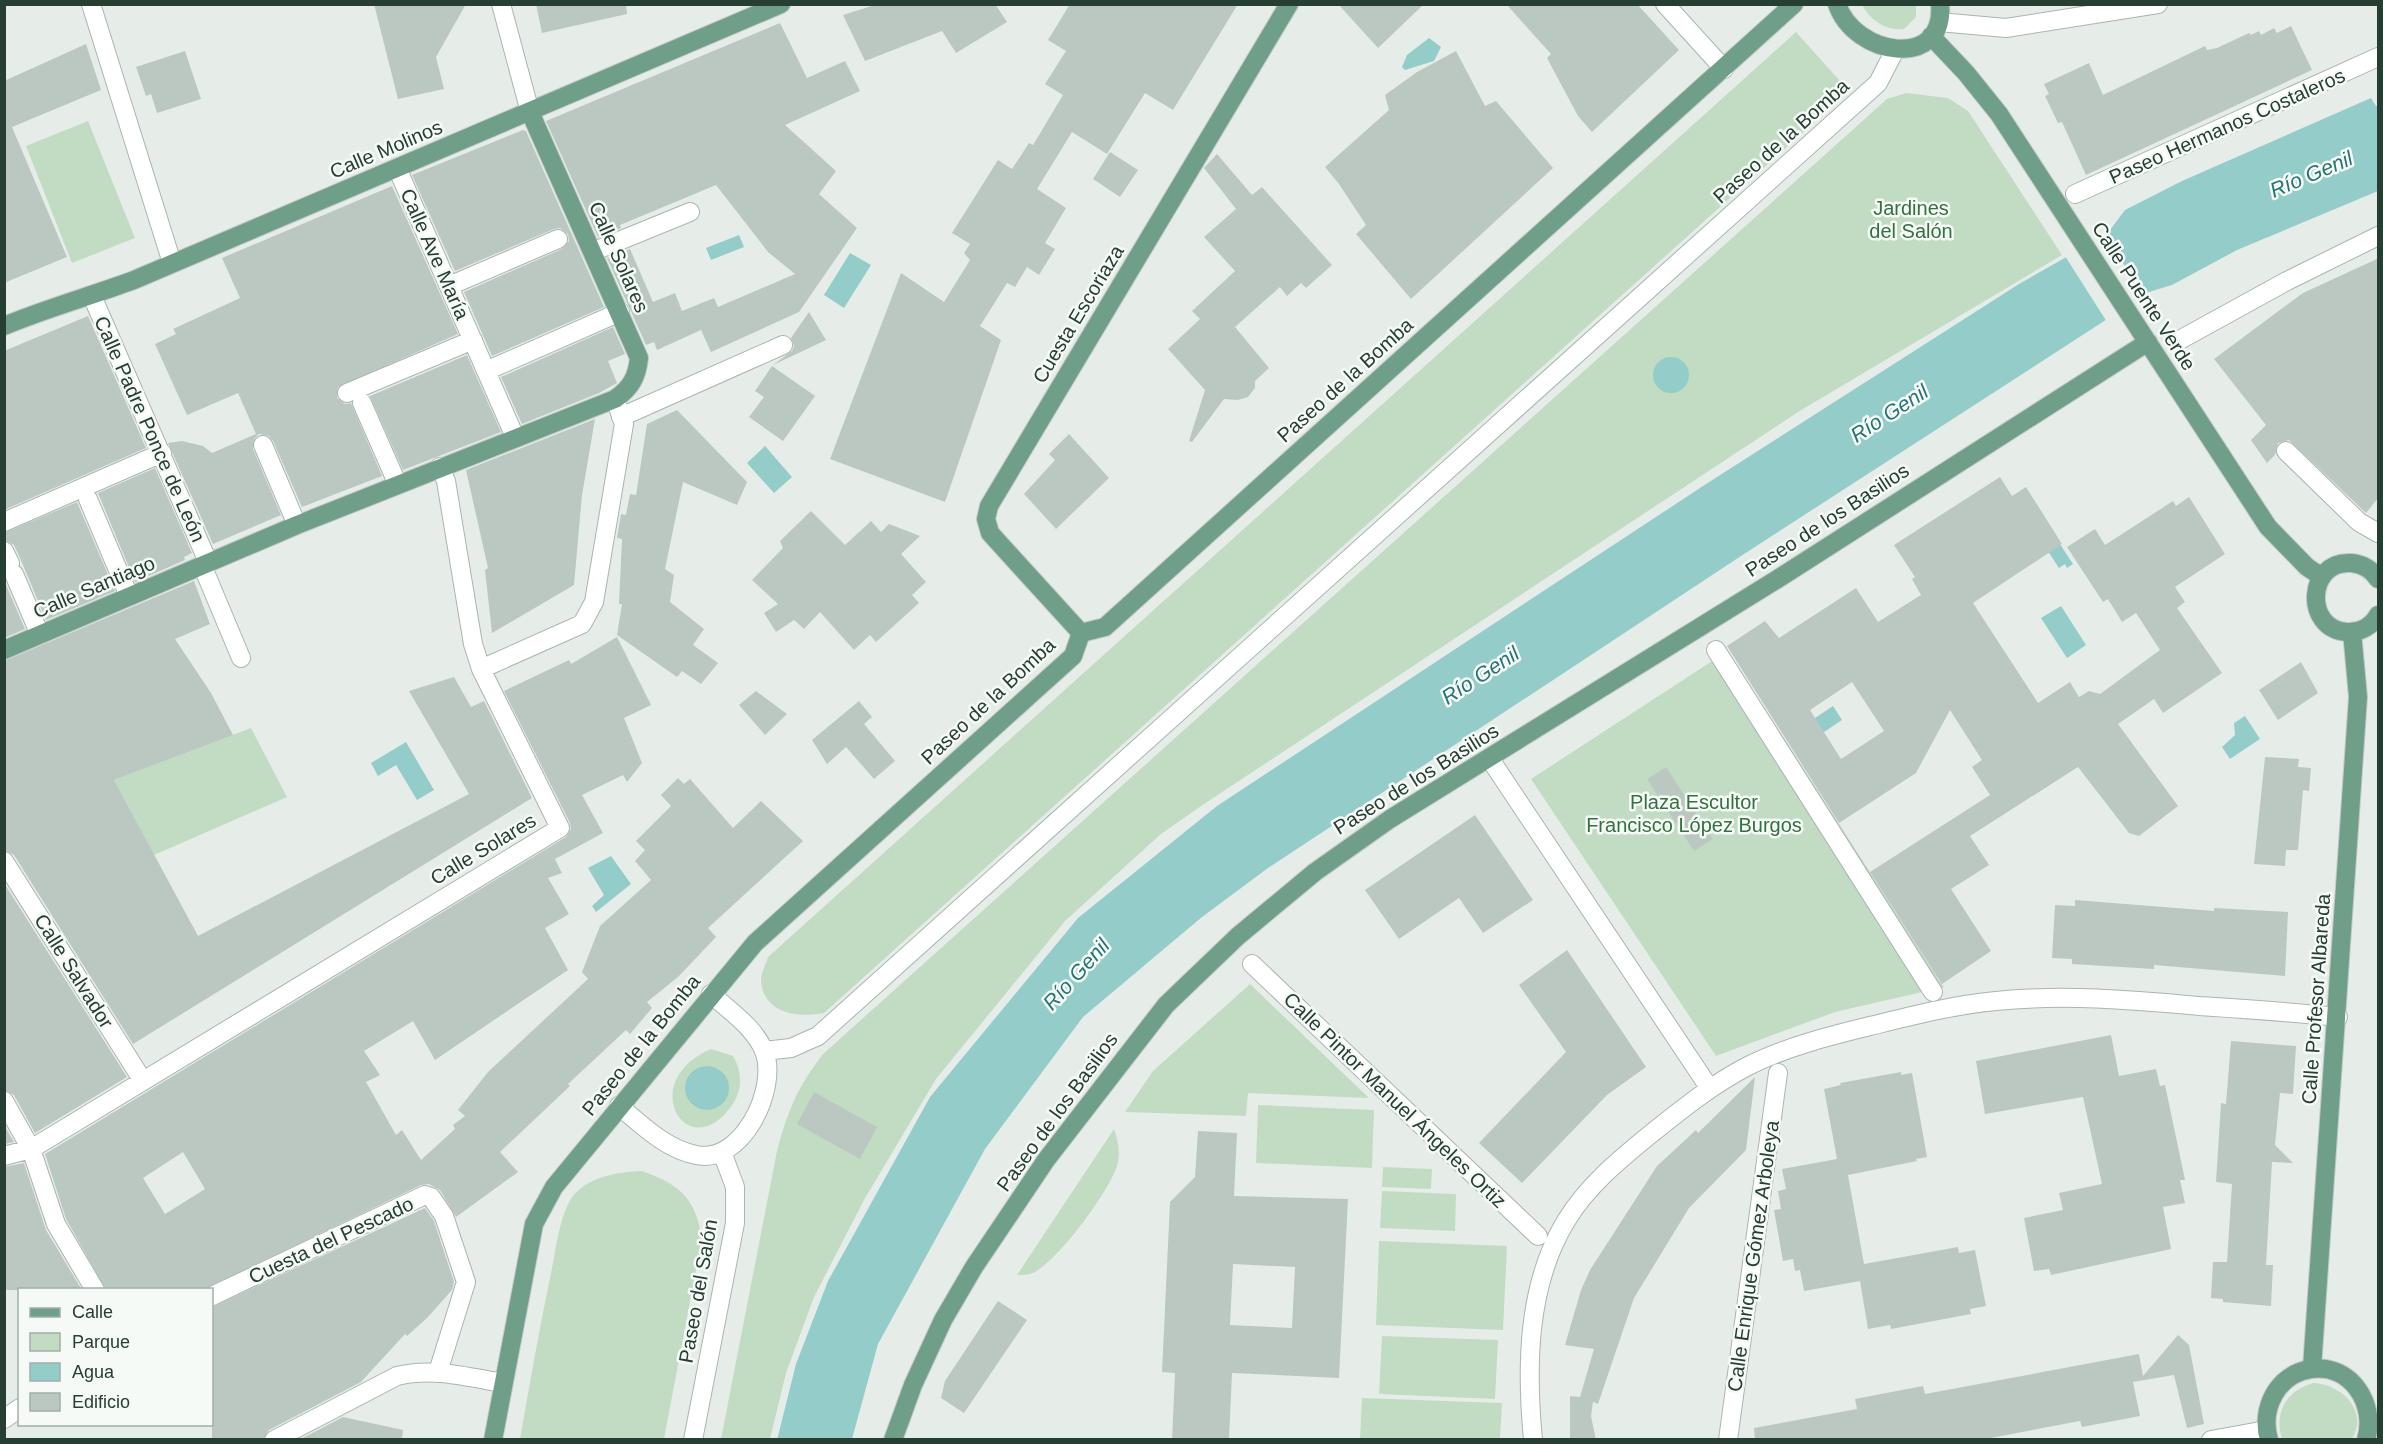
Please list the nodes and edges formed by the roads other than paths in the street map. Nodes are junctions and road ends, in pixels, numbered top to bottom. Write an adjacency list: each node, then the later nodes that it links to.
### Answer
1 (91, 4): 20 (street)
2 (501, 4): 13 (street)
3 (781, 4): 13 (main road, Calle Molinos)
4 (1289, 4): 49 (main road, Cuesta Escoriaza)
5 (1665, 4): 12 (street)
6 (1794, 4): 12 (main road, Paseo de la Bomba)
7 (1837, 4): 10 (main road)
8 (2158, 4): 9 (street)
9 (1940, 15): 10 (main road); 26 (main road, Calle Puente Verde)
10 (1895, 50): 61 (street, Paseo de la Bomba)
11 (2379, 57): 15 (street, Paseo Hermanos Costaleros)
12 (1724, 69): 49 (main road, Paseo de la Bomba)
13 (530, 112): 14 (main road, Calle Molinos); 19 (main road, Calle Solares)
14 (397, 168): 20 (main road, Calle Molinos); 21 (street, Calle Ave María)
15 (2075, 194)
16 (690, 212): 19 (street)
17 (2379, 236): 27 (street)
18 (558, 238): 21 (street)
19 (592, 252): 23 (main road, Calle Solares)
20 (172, 263): 22 (main road, Calle Molinos)
21 (448, 286): 25 (street, Calle Ave María)
22 (92, 296): 24 (main road, Calle Molinos); 35 (street, Calle Padre Ponce de León)
23 (620, 312): 29 (street); 30 (main road, Calle Solares)
24 (4, 326)
25 (473, 340): 29 (street, Calle Ave María); 37 (street, Calle Ave María)
26 (2148, 342): 45 (main road, Calle Puente Verde); 55 (main road, Paseo de los Basilios)
27 (2176, 342)
28 (783, 345): 31 (street)
29 (486, 371): 32 (street, Calle Ave María)
30 (615, 399): 31 (street); 32 (main road, Calle Santiago)
31 (621, 417): 54 (street)
32 (515, 437): 36 (main road, Calle Santiago)
33 (263, 445): 40 (street)
34 (2286, 451): 41 (street)
35 (162, 453): 39 (street); 43 (street, Calle Padre Ponce de León)
36 (440, 467): 40 (main road, Calle Santiago); 54 (street)
37 (394, 476)
38 (88, 499): 46 (street)
39 (4, 522)
40 (297, 525): 43 (main road, Calle Santiago)
41 (2379, 533)
42 (10, 563): 50 (street)
43 (205, 564): 46 (main road, Calle Santiago); 53 (street)
44 (2376, 572): 45 (main road)
45 (2322, 577): 48 (main road)
46 (129, 596): 50 (main road, Calle Santiago)
47 (2379, 615): 48 (main road)
48 (2352, 632): 60 (main road, Calle Profesor Albareda)
49 (1081, 633): 59 (main road, Paseo de la Bomba)
50 (39, 635): 51 (main road, Calle Santiago)
51 (4, 650)
52 (1716, 650): 58 (street)
53 (241, 658)
54 (481, 669): 63 (street, Calle Solares)
55 (1490, 759): 64 (street); 83 (main road, Paseo de los Basilios)
56 (4, 861): 63 (street, Calle Salvador)
57 (1252, 964): 70 (street, Calle Pintor Manuel Ángeles Ortiz)
58 (1933, 992)
59 (711, 994): 61 (street); 66 (main road, Paseo de la Bomba)
60 (2338, 1017): 64 (street); 73 (main road, Calle Profesor Albareda)
61 (764, 1051): 68 (street)
62 (1778, 1073): 85 (street, Calle Enrique Gómez Arboleya)
63 (143, 1081): 67 (street, Calle Solares)
64 (1710, 1089): 84 (street)
65 (4, 1101): 67 (street)
66 (620, 1106): 68 (street); 75 (main road, Paseo de la Bomba)
67 (31, 1149): 69 (street, Calle Solares); 71 (street)
68 (722, 1152): 82 (street, Paseo del Salón)
69 (4, 1156)
70 (1538, 1236)
71 (94, 1288)
72 (213, 1296): 74 (street, Cuesta del Pescado)
73 (2312, 1368): 78 (main road); 79 (main road)
74 (438, 1372): 75 (street); 80 (street)
75 (503, 1383): 81 (main road)
76 (18, 1409): 77 (street)
77 (4, 1419)
78 (2374, 1421): 87 (main road)
79 (2268, 1435): 86 (street)
80 (274, 1440)
81 (492, 1440)
82 (693, 1440)
83 (893, 1440)
84 (1533, 1440)
85 (1728, 1440)
86 (2211, 1440)
87 (2366, 1440)

